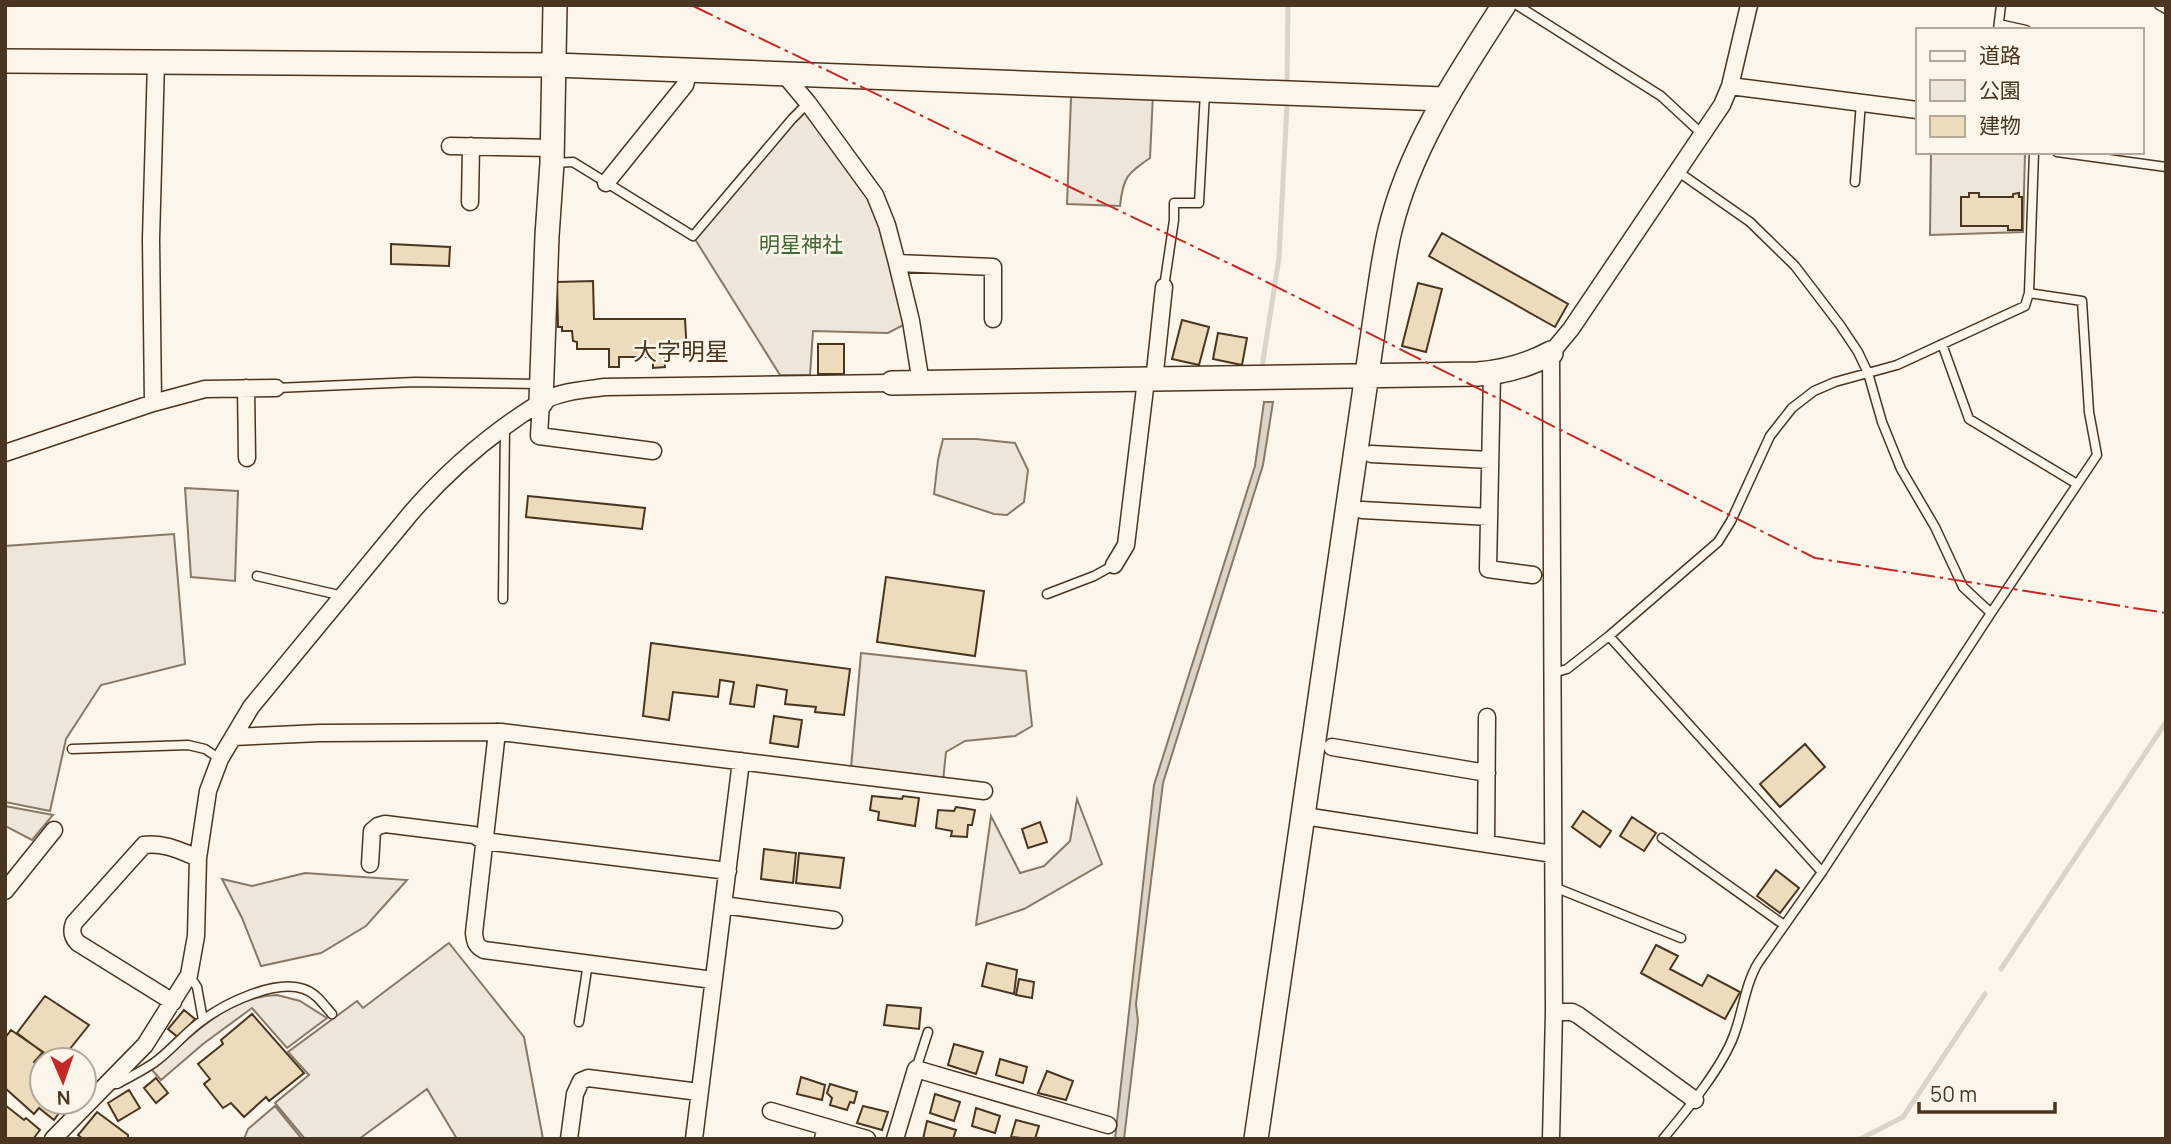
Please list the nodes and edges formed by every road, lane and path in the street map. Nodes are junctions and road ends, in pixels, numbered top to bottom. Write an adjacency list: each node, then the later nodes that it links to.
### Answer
1 (555, 5): 11 (street)
2 (1504, 5): 16 (street)
3 (1517, 5): 20 (lane)
4 (1749, 5): 14 (street)
5 (2001, 5): 8 (lane)
6 (2159, 5): 7 (lane)
7 (2166, 9)
8 (1999, 27)
9 (5, 61): 10 (street)
10 (156, 62): 11 (street); 46 (street)
11 (555, 65): 12 (street); 25 (street)
12 (689, 70): 13 (street); 29 (street)
13 (783, 73): 15 (street); 18 (street)
14 (1730, 86): 17 (street); 20 (street)
15 (1205, 89): 16 (street); 32 (lane)
16 (1443, 99): 39 (street)
17 (1861, 102): 19 (street); 28 (lane)
18 (808, 103): 29 (lane); 31 (street)
19 (1916, 110)
20 (1702, 135): 27 (street)
21 (450, 146): 22 (street)
22 (471, 146): 25 (street); 30 (street)
23 (2034, 154): 33 (lane)
24 (2072, 154): 26 (lane)
25 (553, 155): 29 (lane); 45 (street)
26 (2166, 167)
27 (1676, 171): 36 (street); 38 (lane)
28 (1855, 182)
29 (606, 183)
30 (470, 202)
31 (897, 263): 34 (street); 42 (street)
32 (1164, 287): 40 (street)
33 (2029, 293): 35 (lane); 53 (lane)
34 (993, 319)
35 (1942, 344): 38 (lane); 53 (lane)
36 (1550, 353): 37 (street); 64 (street)
37 (1492, 373): 39 (street); 52 (street)
38 (1868, 373): 62 (lane); 63 (lane)
39 (1368, 376): 40 (street); 74 (street)
40 (1150, 380): 42 (street); 56 (street)
41 (892, 383): 42 (street); 45 (street)
42 (921, 383)
43 (246, 388): 44 (street); 46 (street); 51 (street)
44 (276, 388): 45 (lane)
45 (542, 393): 47 (street); 48 (street)
46 (153, 403): 49 (street)
47 (505, 426): 60 (street); 61 (lane)
48 (653, 451)
49 (5, 453)
50 (1371, 454): 52 (street)
51 (247, 458)
52 (1490, 460): 55 (street)
53 (2077, 484): 62 (lane)
54 (1362, 510): 55 (street)
55 (1489, 517): 57 (street)
56 (1114, 565): 59 (lane)
57 (1533, 575)
58 (257, 576): 60 (lane)
59 (1046, 594)
60 (343, 596): 67 (street)
61 (503, 599)
62 (1991, 613): 83 (lane)
63 (1609, 636): 64 (lane); 83 (lane)
64 (1553, 673): 79 (street)
65 (1487, 717): 72 (street)
66 (497, 732): 67 (street); 71 (street); 77 (street)
67 (233, 737): 70 (street)
68 (1329, 747): 72 (street)
69 (72, 749): 70 (lane)
70 (220, 760): 80 (street)
71 (741, 761): 73 (street); 82 (street)
72 (1487, 773): 78 (street)
73 (984, 791)
74 (1304, 816): 78 (street); 111 (street)
75 (54, 830): 85 (street)
76 (1662, 838): 88 (lane)
77 (484, 841): 81 (street); 82 (street); 90 (street)
78 (1486, 844): 79 (street)
79 (1553, 854): 84 (street)
80 (198, 858): 91 (street); 93 (street)
81 (370, 864)
82 (728, 871): 86 (street)
83 (1822, 872): 88 (lane)
84 (1554, 887): 89 (lane); 94 (street)
85 (5, 891)
86 (723, 905): 87 (street); 92 (street)
87 (834, 920)
88 (1784, 925): 102 (lane)
89 (1681, 937)
90 (588, 963): 92 (street); 97 (lane)
91 (189, 975): 93 (street); 96 (lane)
92 (713, 980): 101 (street)
93 (173, 1002): 100 (street)
94 (1554, 1012): 102 (street); 112 (street)
95 (332, 1014): 96 (lane)
96 (203, 1020): 100 (lane)
97 (579, 1022)
98 (929, 1032): 99 (lane)
99 (916, 1069): 104 (street); 110 (street)
100 (109, 1084): 106 (street)
101 (699, 1092): 107 (street); 108 (street)
102 (1695, 1100): 113 (lane)
103 (771, 1111): 105 (street)
104 (1108, 1125)
105 (824, 1133): 109 (street)
106 (53, 1139)
107 (569, 1139)
108 (694, 1139)
109 (867, 1139)
110 (895, 1139)
111 (1256, 1139)
112 (1551, 1139)
113 (1663, 1139)

